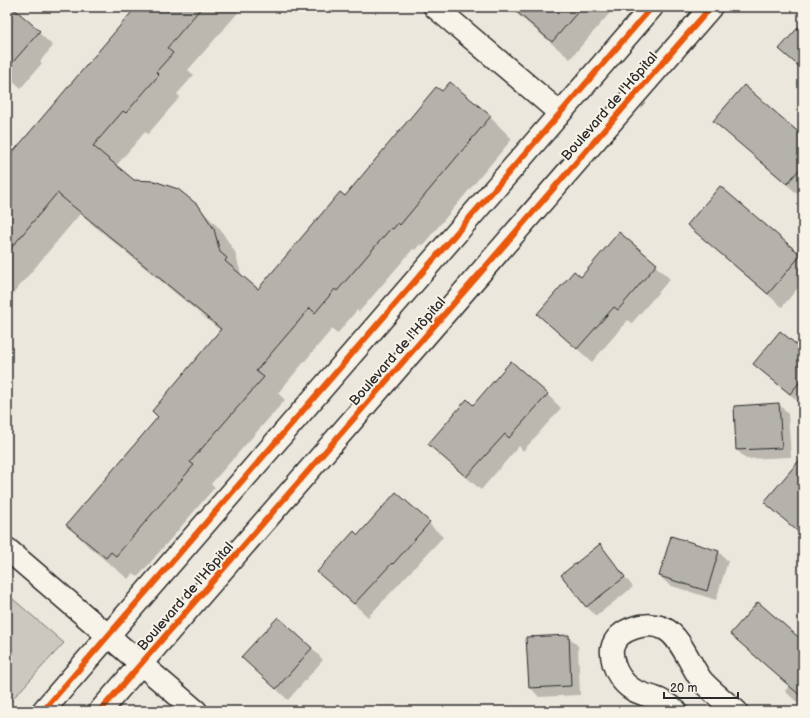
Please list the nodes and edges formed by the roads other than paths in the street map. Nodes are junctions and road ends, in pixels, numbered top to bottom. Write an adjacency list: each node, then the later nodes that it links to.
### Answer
1 (435, 7): 4 (main road)
2 (652, 7): 4 (main road)
3 (711, 7): 7 (main road, Boulevard de l'Hôpital)
4 (560, 113): 6 (main road)
5 (7, 549): 6 (main road)
6 (109, 635): 7 (main road); 8 (main road)
7 (142, 664): 9 (main road, Boulevard de l'Hôpital); 10 (main road)
8 (43, 711)
9 (100, 711)
10 (196, 711)
11 (676, 711): 12 (main road)
12 (736, 711)

